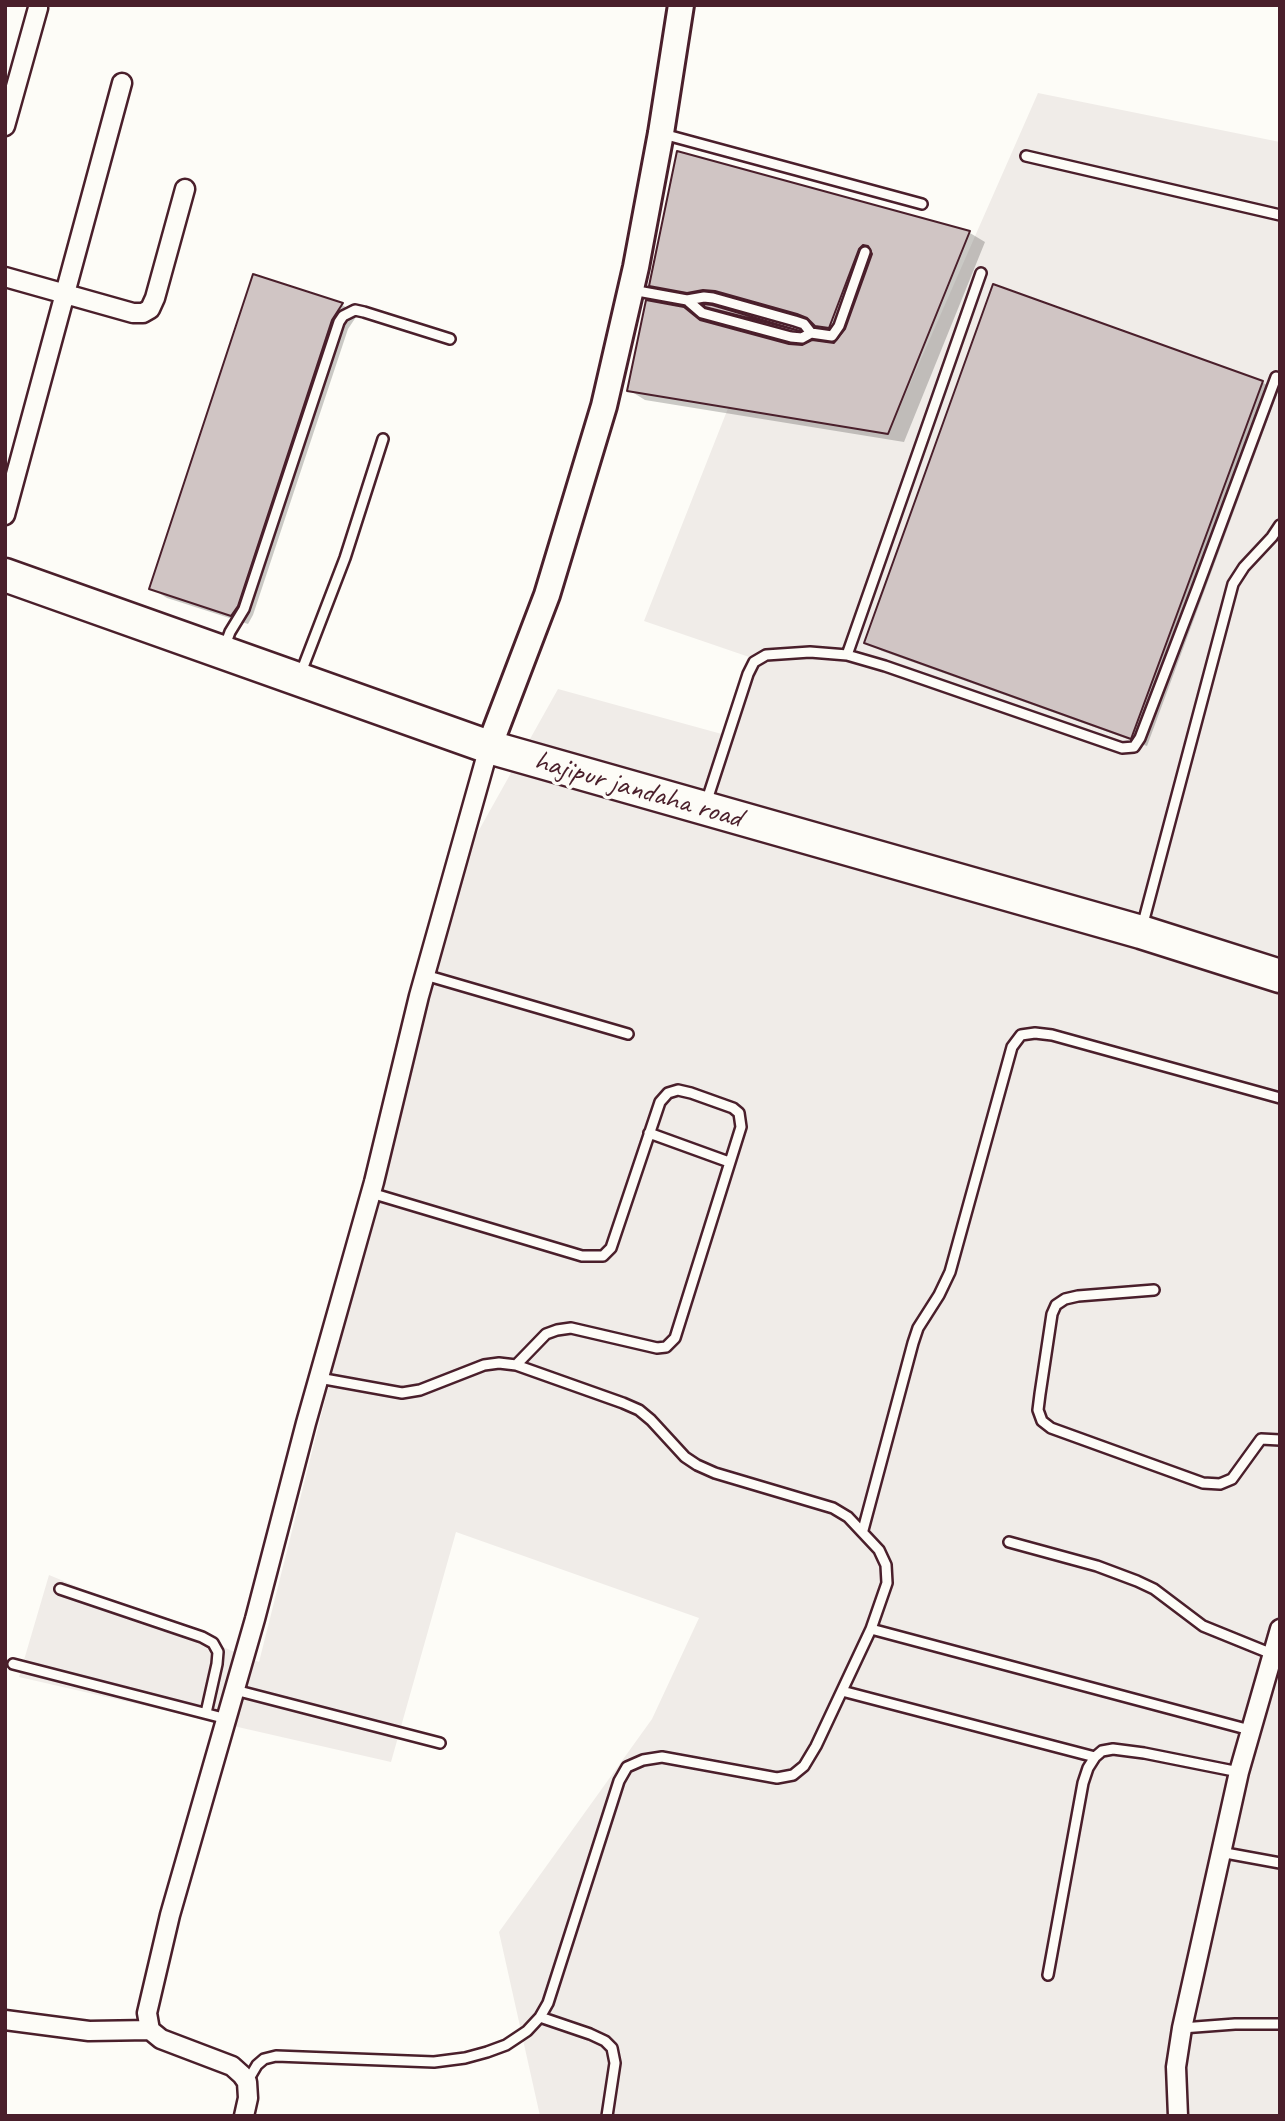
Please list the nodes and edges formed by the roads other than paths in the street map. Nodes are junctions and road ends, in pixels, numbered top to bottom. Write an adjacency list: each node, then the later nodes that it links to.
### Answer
1 (681, 5): 5 (street)
2 (38, 8): 4 (street)
3 (122, 83): 14 (street)
4 (5, 126)
5 (661, 133): 8 (lane); 13 (street)
6 (1026, 156): 9 (lane)
7 (185, 189): 14 (street)
8 (922, 204)
9 (1280, 215)
10 (865, 252): 16 (lane)
11 (981, 274): 24 (lane)
12 (5, 277): 14 (street)
13 (630, 290): 15 (lane); 26 (street)
14 (67, 293): 20 (street)
15 (687, 300): 16 (lane); 16 (lane)
16 (811, 333)
17 (450, 339): 23 (lane)
18 (1276, 377): 24 (lane)
19 (383, 439): 25 (lane)
20 (5, 515)
21 (1280, 525): 28 (lane)
22 (5, 575): 23 (highway, hajipur jandaha road)
23 (222, 653): 25 (highway, hajipur jandaha road)
24 (848, 655): 27 (lane)
25 (298, 680): 26 (highway, hajipur jandaha road)
26 (489, 747): 27 (highway, hajipur jandaha road); 29 (street)
27 (705, 808): 28 (highway, hajipur jandaha road)
28 (1141, 932): 30 (highway, hajipur jandaha road)
29 (425, 975): 31 (lane); 35 (street)
30 (1280, 976)
31 (628, 1034)
32 (1280, 1098): 40 (lane)
33 (649, 1133): 34 (lane); 34 (lane); 35 (lane)
34 (729, 1162): 37 (lane)
35 (370, 1193): 38 (street)
36 (1154, 1290): 39 (lane)
37 (516, 1365): 38 (lane); 40 (lane)
38 (319, 1378): 47 (street)
39 (1280, 1440)
40 (863, 1530): 43 (lane)
41 (1009, 1542): 45 (lane)
42 (60, 1589): 49 (lane)
43 (871, 1629): 48 (lane); 51 (lane)
44 (1280, 1629): 45 (street)
45 (1272, 1654): 51 (street)
46 (13, 1664): 49 (lane)
47 (235, 1690): 50 (street); 52 (lane)
48 (842, 1691): 53 (lane); 58 (lane)
49 (206, 1713): 50 (lane)
50 (227, 1719): 62 (street)
51 (1250, 1730): 54 (street)
52 (440, 1743)
53 (1095, 1757): 54 (lane); 57 (lane)
54 (1239, 1772): 55 (street)
55 (1220, 1852): 56 (lane); 61 (street)
56 (1280, 1863)
57 (1048, 1975)
58 (540, 2017): 63 (lane); 65 (lane)
59 (5, 2020): 62 (street)
60 (1280, 2024): 61 (lane)
61 (1182, 2028): 66 (street)
62 (150, 2030): 63 (street)
63 (247, 2082): 64 (street)
64 (244, 2116)
65 (607, 2116)
66 (1178, 2116)

